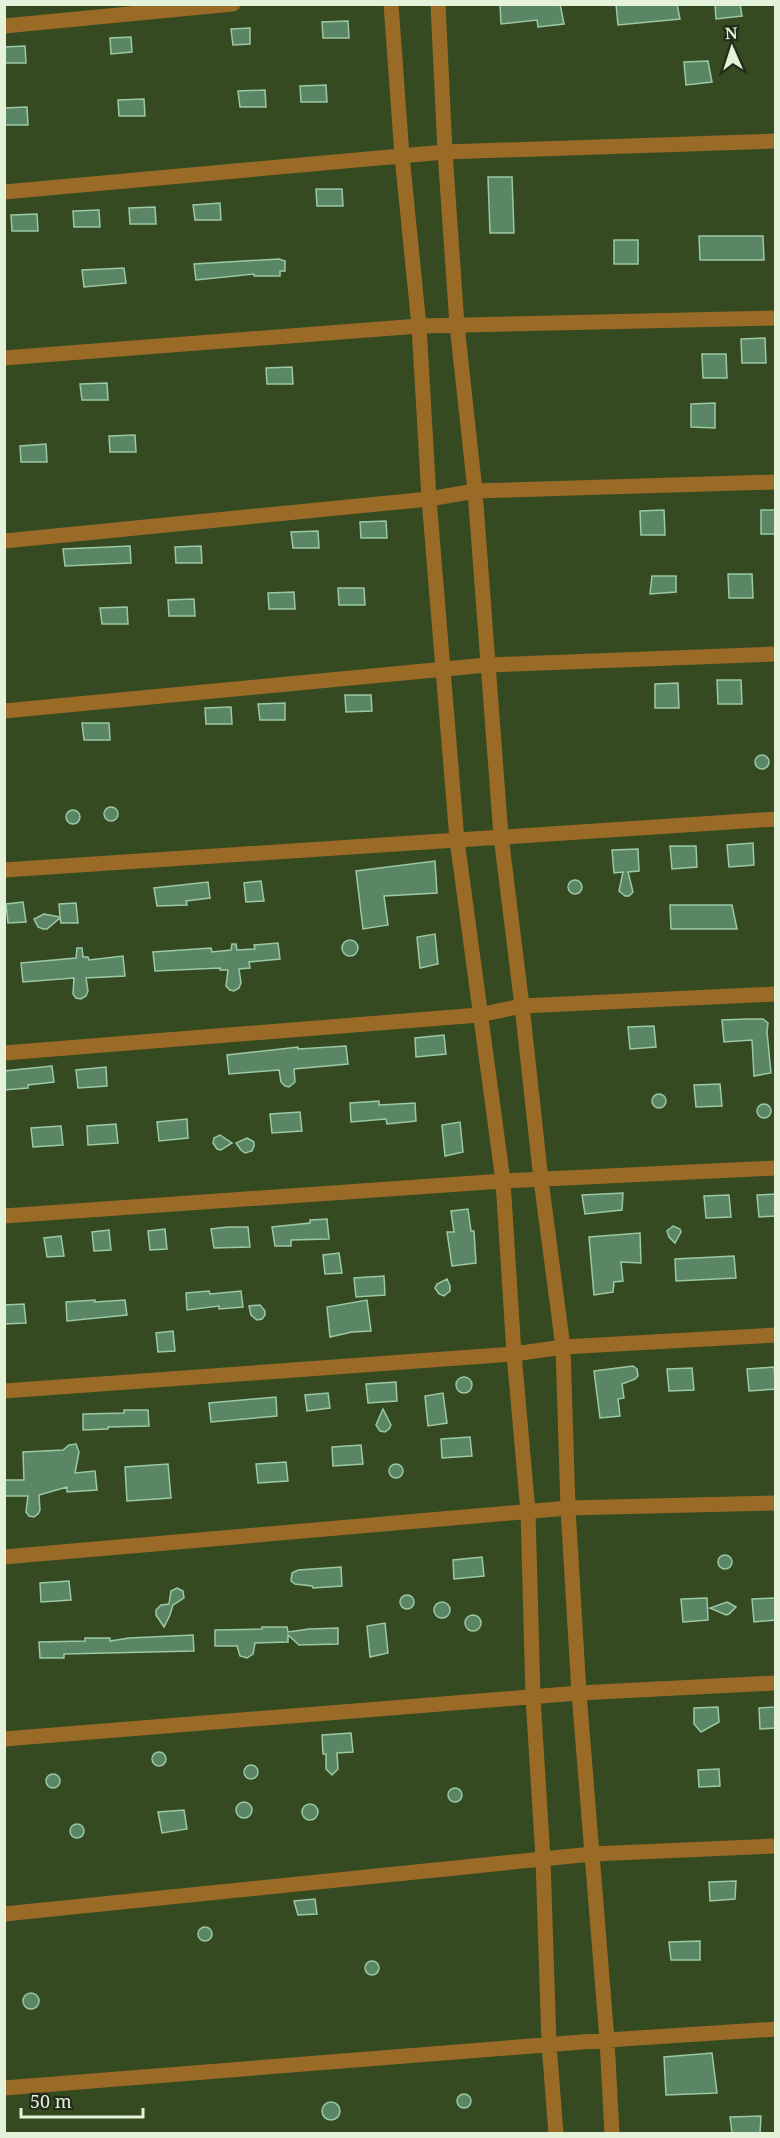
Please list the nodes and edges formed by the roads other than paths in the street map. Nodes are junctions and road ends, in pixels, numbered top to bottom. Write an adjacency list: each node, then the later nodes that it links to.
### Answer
1 (233, 4): 4 (street)
2 (391, 4): 7 (street)
3 (438, 4): 6 (street)
4 (4, 26)
5 (776, 141): 6 (street)
6 (445, 152): 7 (street); 10 (street)
7 (402, 156): 8 (street); 11 (street)
8 (4, 192)
9 (776, 318): 10 (street)
10 (457, 325): 11 (street); 14 (street)
11 (418, 326): 12 (street); 15 (street)
12 (4, 358)
13 (776, 482): 14 (street)
14 (475, 491): 15 (street); 18 (street)
15 (429, 499): 16 (street); 19 (street)
16 (4, 541)
17 (776, 654): 18 (street)
18 (486, 665): 19 (street); 22 (street)
19 (442, 669): 20 (street); 23 (street)
20 (4, 711)
21 (776, 819): 22 (street)
22 (501, 836): 23 (street); 26 (street)
23 (457, 840): 24 (street); 27 (street)
24 (4, 870)
25 (776, 994): 26 (street)
26 (522, 1006): 27 (street); 30 (street)
27 (479, 1015): 28 (street); 31 (street)
28 (4, 1053)
29 (776, 1168): 30 (street)
30 (541, 1180): 31 (street); 34 (street)
31 (503, 1182): 32 (street); 35 (street)
32 (4, 1216)
33 (776, 1335): 34 (street)
34 (563, 1347): 35 (street); 38 (street)
35 (514, 1354): 36 (street); 39 (street)
36 (4, 1391)
37 (776, 1503): 38 (street)
38 (568, 1508): 39 (street); 42 (street)
39 (528, 1512): 40 (street); 43 (street)
40 (4, 1557)
41 (776, 1683): 42 (street)
42 (579, 1693): 43 (street); 46 (street)
43 (533, 1697): 44 (street); 47 (street)
44 (4, 1738)
45 (776, 1846): 46 (street)
46 (592, 1854): 47 (street); 50 (street)
47 (543, 1859): 48 (street); 51 (street)
48 (4, 1914)
49 (776, 2029): 50 (street)
50 (607, 2040): 51 (street); 54 (street)
51 (549, 2044): 52 (street); 53 (street)
52 (4, 2088)
53 (556, 2133)
54 (612, 2133)

